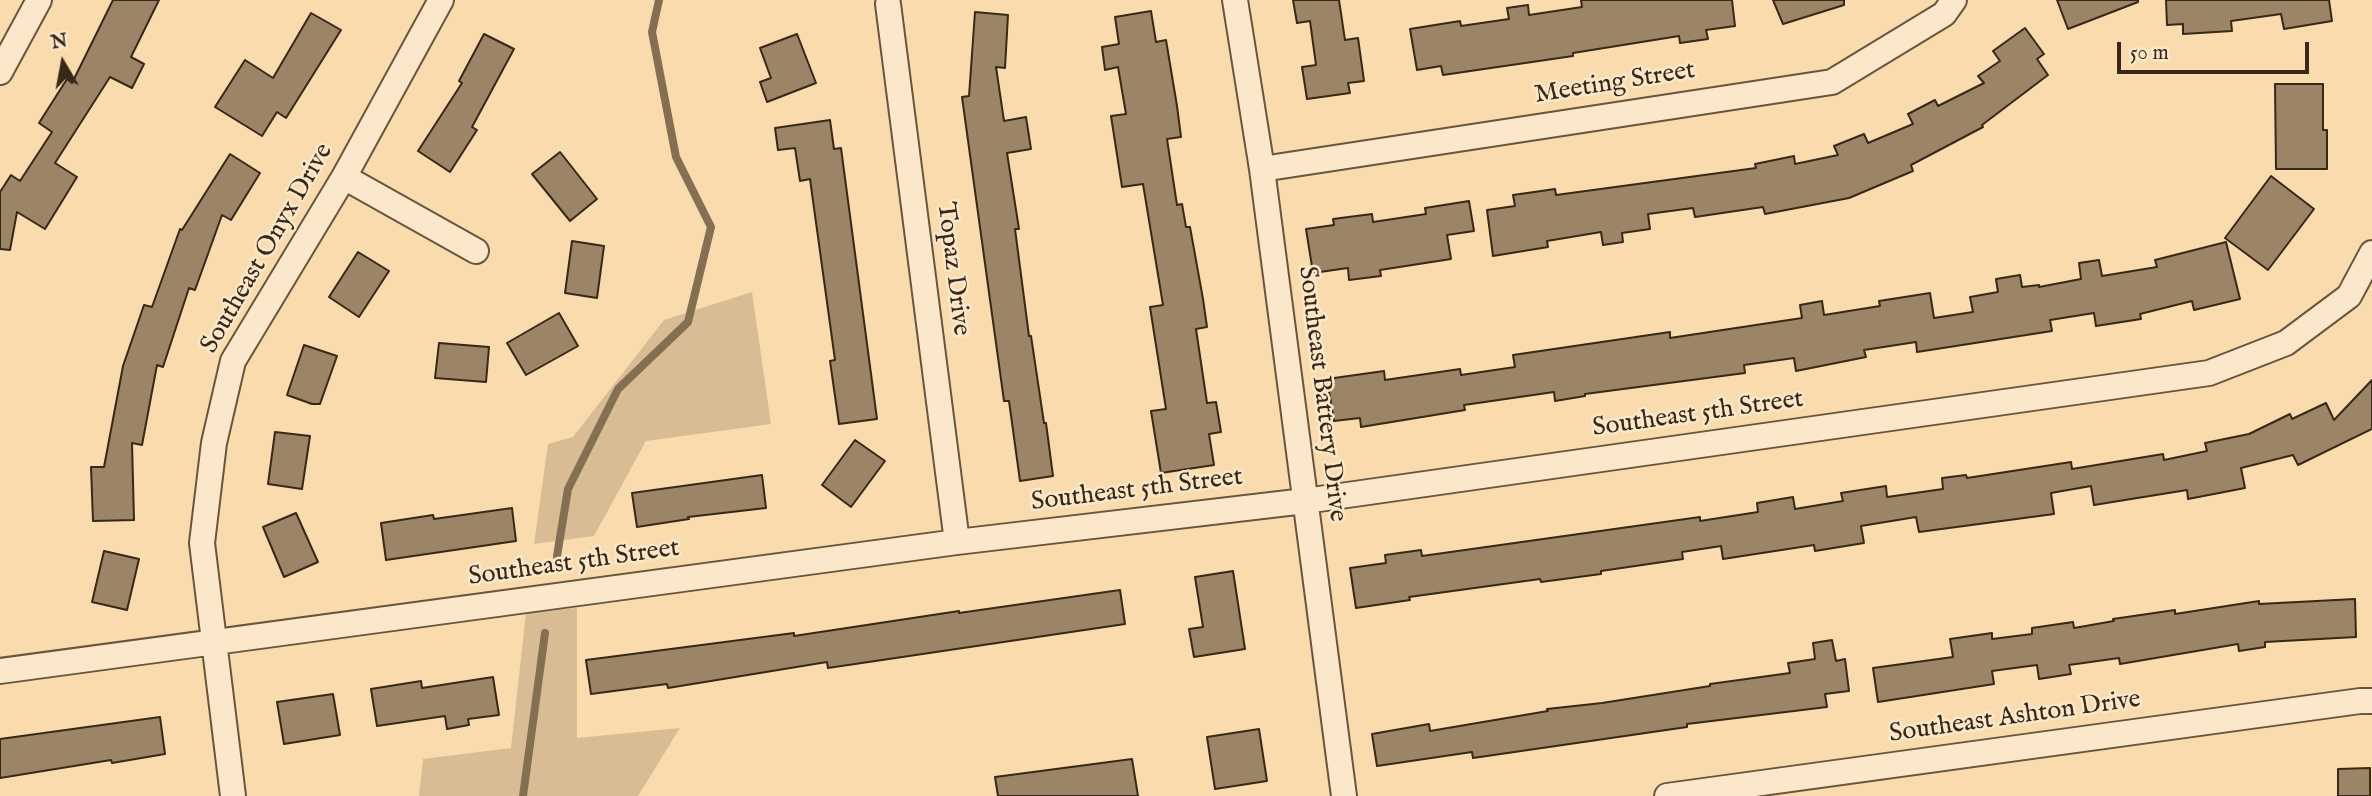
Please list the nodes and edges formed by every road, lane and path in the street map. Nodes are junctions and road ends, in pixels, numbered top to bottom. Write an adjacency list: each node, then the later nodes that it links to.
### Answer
1 (39, 0): 6 (street)
2 (442, 0): 8 (street, Southeast Onyx Drive)
3 (1235, 0): 7 (street, Southeast Battery Drive)
4 (1954, 0): 7 (street, Meeting Street)
5 (888, 4): 12 (street, Topaz Drive)
6 (0, 72)
7 (1262, 169): 11 (street, Southeast Battery Drive)
8 (344, 177): 9 (street); 13 (street, Southeast Onyx Drive)
9 (476, 251)
10 (2372, 253): 11 (street, Southeast 5th Street)
11 (1305, 501): 12 (street, Southeast 5th Street); 17 (street, Southeast Battery Drive)
12 (957, 542): 13 (street, Southeast 5th Street)
13 (214, 642): 14 (street, Southeast 5th Street); 16 (street, Southeast Onyx Drive)
14 (0, 671)
15 (2372, 701): 18 (street, Southeast Ashton Drive)
16 (233, 796)
17 (1344, 796)
18 (1667, 796)

